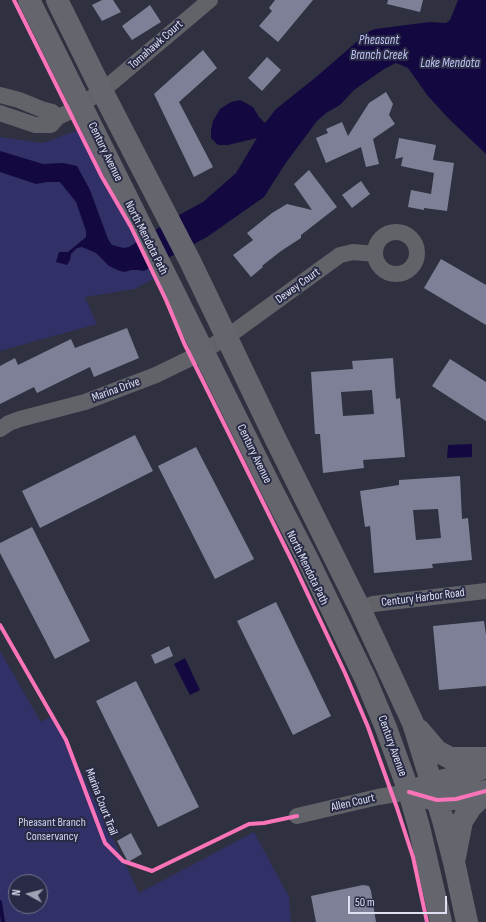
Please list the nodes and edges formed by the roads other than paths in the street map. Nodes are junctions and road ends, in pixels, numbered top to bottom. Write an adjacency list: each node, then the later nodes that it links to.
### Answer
1 (29, 0): 6 (main road, Century Avenue)
2 (57, 0): 4 (main road, Century Avenue)
3 (210, 0): 4 (street, Tomahawk Court)
4 (102, 91): 6 (street, Tomahawk Court); 10 (main road, Century Avenue)
5 (0, 95): 8 (street)
6 (81, 104): 8 (street, Tomahawk Court); 11 (main road, Century Avenue)
7 (0, 113): 8 (street, Tomahawk Court)
8 (58, 117)
9 (375, 254): 10 (street, Dewey Court)
10 (228, 337): 11 (street, Marina Drive); 14 (main road, Century Avenue)
11 (203, 351): 12 (street, Marina Drive); 18 (main road, Century Avenue)
12 (0, 429)
13 (486, 591): 14 (street, Century Harbor Road)
14 (360, 609): 15 (main road, Century Avenue)
15 (413, 723): 16 (main road); 19 (main road, Century Avenue)
16 (486, 758)
17 (486, 767): 19 (main road)
18 (409, 792): 19 (main road); 21 (street, Allen Court); 23 (main road, Century Avenue)
19 (434, 792): 20 (main road); 22 (main road, Century Avenue)
20 (486, 792): 22 (main road)
21 (297, 816)
22 (454, 862): 24 (main road, Century Avenue)
23 (441, 922)
24 (467, 922)

